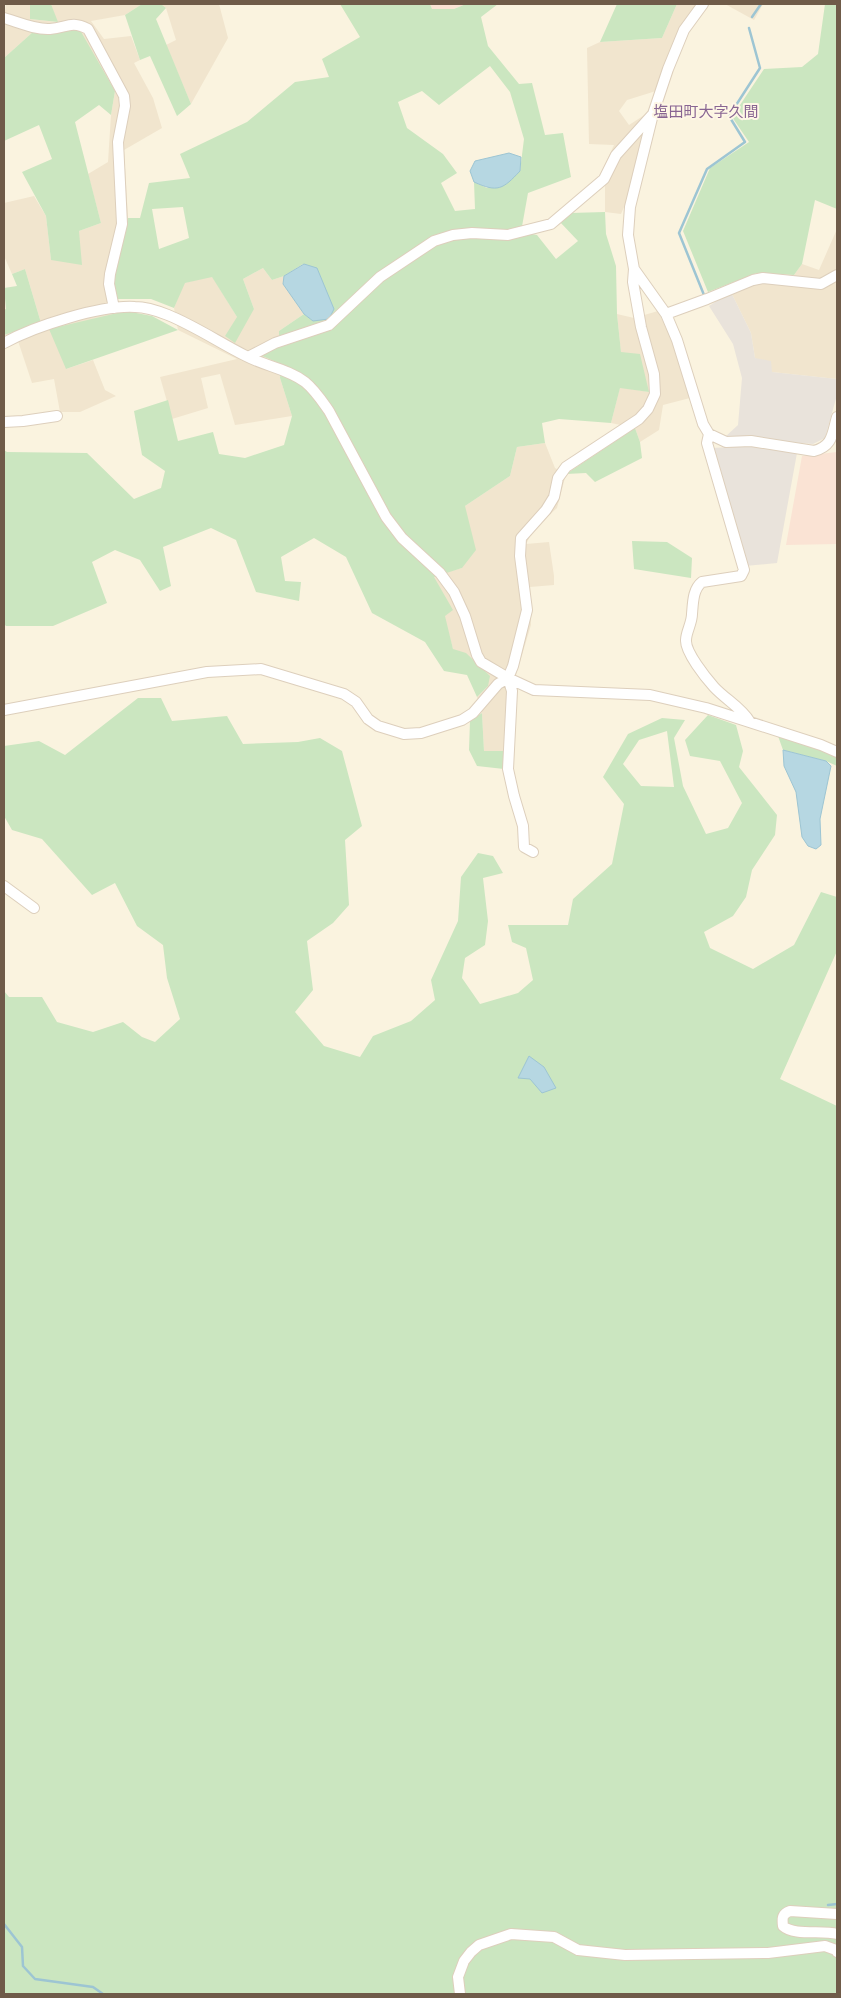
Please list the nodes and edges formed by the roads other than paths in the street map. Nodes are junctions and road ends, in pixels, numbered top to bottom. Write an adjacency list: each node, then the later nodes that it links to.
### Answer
1 (703, 4): 3 (street)
2 (4, 18): 6 (street)
3 (653, 114): 4 (street); 9 (street)
4 (634, 269): 7 (street); 14 (street)
5 (837, 275): 7 (street)
6 (114, 308): 8 (street); 9 (street)
7 (666, 314): 13 (street)
8 (4, 343)
9 (248, 357): 14 (street)
10 (57, 416): 12 (street)
11 (837, 417): 13 (street)
12 (4, 422)
13 (709, 434): 16 (street)
14 (508, 678): 15 (street); 16 (street); 18 (street)
15 (4, 710)
16 (750, 722): 17 (street)
17 (837, 752)
18 (533, 852)
19 (4, 886): 20 (street)
20 (34, 908)
21 (837, 1914): 22 (street)
22 (837, 1934)
23 (837, 1952): 24 (street)
24 (460, 1994)

